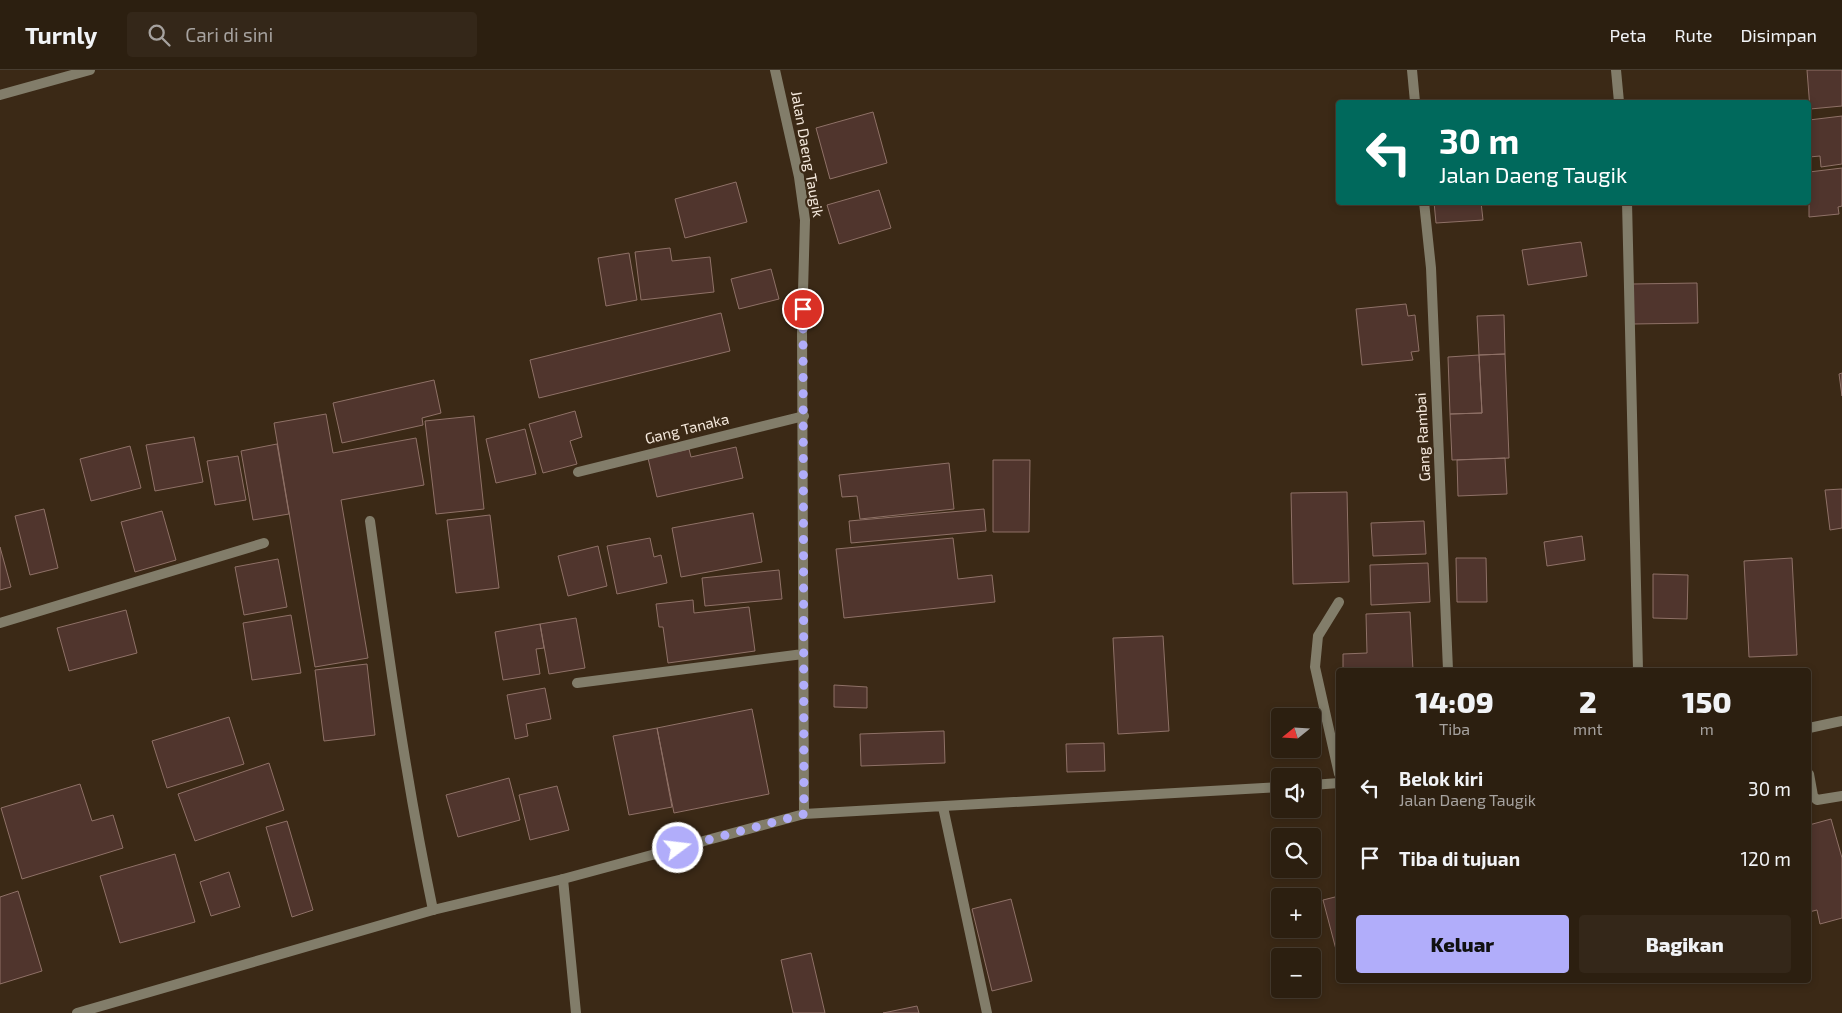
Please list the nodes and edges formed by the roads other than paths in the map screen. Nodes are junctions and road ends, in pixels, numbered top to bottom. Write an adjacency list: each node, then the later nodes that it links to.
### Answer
1 (90, 70): 5 (street)
2 (775, 70): 10 (street, Jalan Daeng Taugik)
3 (1412, 70): 6 (street)
4 (1616, 70): 7 (street)
5 (0, 95)
6 (1415, 100)
7 (1619, 100)
8 (1424, 205): 17 (street, Gang Rambai)
9 (1626, 205): 18 (street)
10 (804, 416): 11 (street, Gang Tanaka); 16 (street, Jalan Daeng Taugik)
11 (578, 472)
12 (370, 521): 31 (street)
13 (264, 543): 15 (street)
14 (1338, 602): 22 (street)
15 (0, 623)
16 (804, 654): 19 (street); 29 (street, Jalan Daeng Taugik)
17 (1448, 668)
18 (1638, 668)
19 (577, 683)
20 (1842, 721): 21 (street)
21 (1811, 728)
22 (1336, 761)
23 (1336, 783): 24 (street)
24 (1321, 784)
25 (1811, 785): 27 (street)
26 (1271, 788): 28 (street)
27 (1842, 796)
28 (943, 807): 29 (street); 34 (street)
29 (804, 814): 30 (street)
30 (563, 879): 31 (street); 33 (street)
31 (434, 910): 32 (street)
32 (77, 1013)
33 (576, 1013)
34 (987, 1013)

